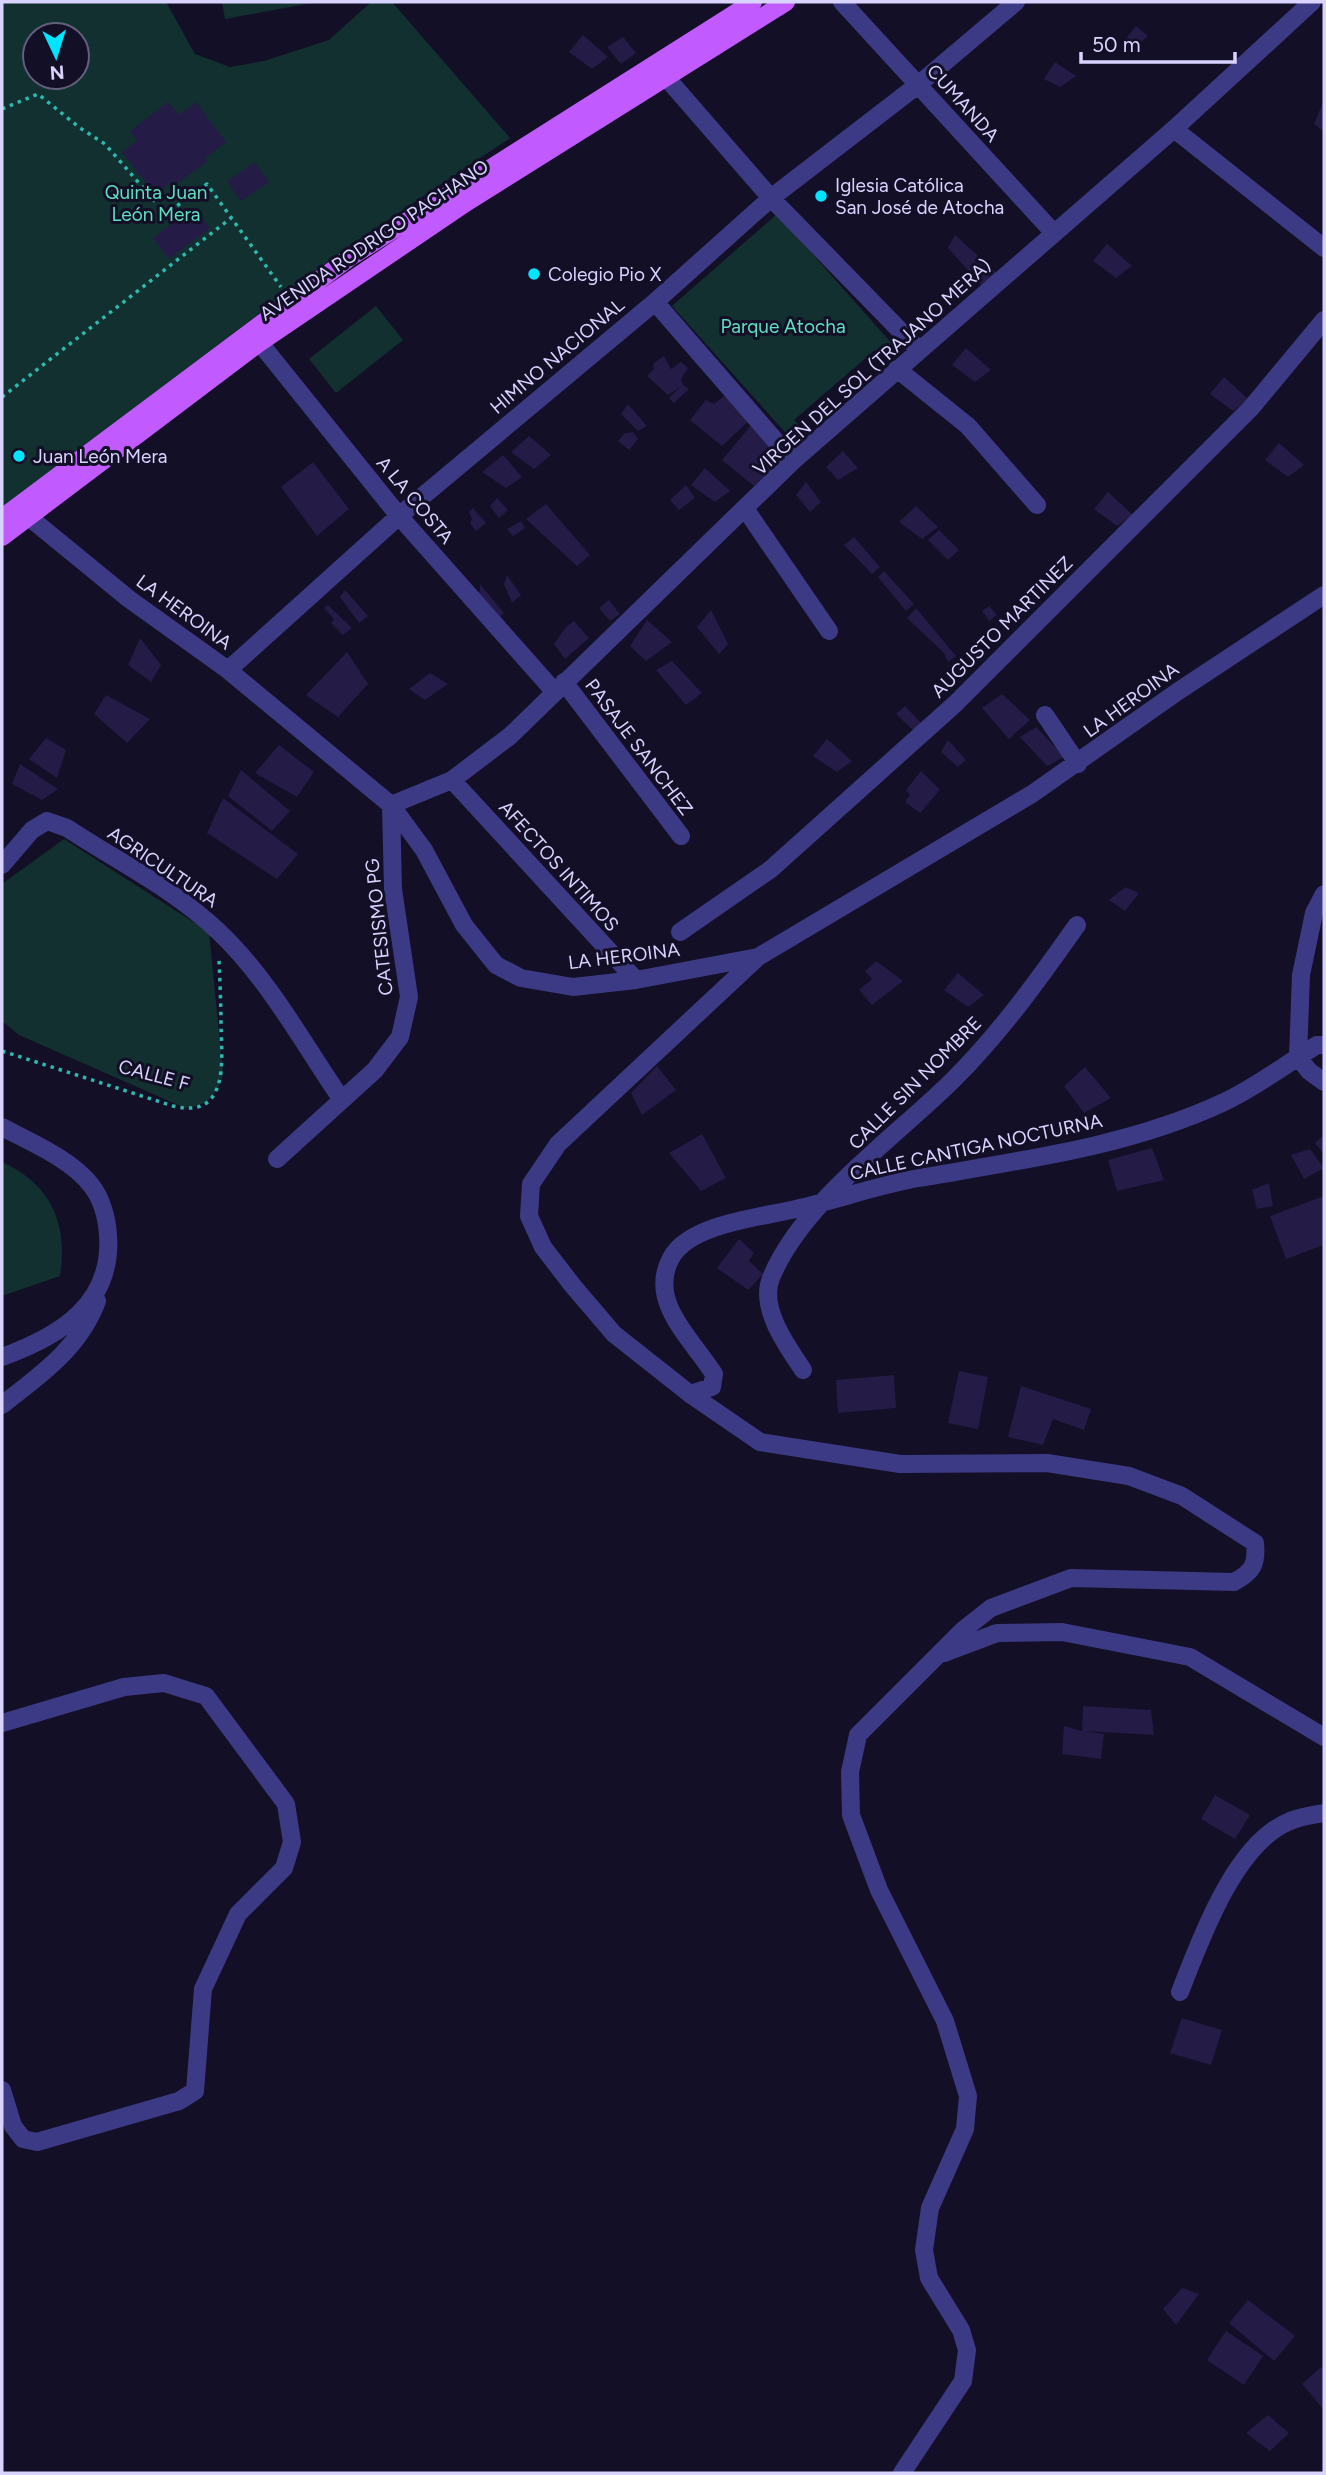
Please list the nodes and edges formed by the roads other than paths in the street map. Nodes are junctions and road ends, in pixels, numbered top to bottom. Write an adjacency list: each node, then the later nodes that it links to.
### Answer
1 (754, 2): 6 (main road, AVENIDA RODRIGO PACHANO)
2 (786, 2): 6 (main road, AVENIDA RODRIGO PACHANO)
3 (842, 2): 7 (street, CUMANDA)
4 (1016, 2): 7 (street, HIMNO NACIONAL)
5 (1312, 2): 8 (street, VIRGEN DEL SOL (TRAJANO MERA))
6 (659, 70): 9 (street); 14 (main road, AVENIDA RODRIGO PACHANO)
7 (919, 84): 9 (street, HIMNO NACIONAL); 10 (street, CUMANDA)
8 (1174, 129): 10 (street, VIRGEN DEL SOL (TRAJANO MERA)); 11 (street)
9 (771, 198): 12 (street, HIMNO NACIONAL); 15 (street)
10 (1053, 232): 15 (street, VIRGEN DEL SOL (TRAJANO MERA))
11 (1324, 248)
12 (655, 302): 17 (street); 21 (street, HIMNO NACIONAL)
13 (1324, 320): 36 (street, AUGUSTO MARTINEZ)
14 (255, 337): 20 (main road, AVENIDA RODRIGO PACHANO); 21 (street, A LA COSTA)
15 (919, 350): 16 (street, VIRGEN DEL SOL (TRAJANO MERA))
16 (897, 369): 17 (street, VIRGEN DEL SOL (TRAJANO MERA)); 18 (street)
17 (793, 461): 19 (street, VIRGEN DEL SOL (TRAJANO MERA))
18 (1037, 505)
19 (746, 510): 25 (street); 27 (street, VIRGEN DEL SOL (TRAJANO MERA))
20 (22, 512): 22 (main road, AVENIDA RODRIGO PACHANO); 23 (main road, AVENIDA RODRIGO PACHANO); 26 (street, LA HEROINA)
21 (399, 516): 26 (street, HIMNO NACIONAL); 27 (street, A LA COSTA)
22 (2, 518)
23 (2, 537)
24 (1324, 595): 29 (street, LA HEROINA)
25 (829, 631)
26 (228, 670): 31 (street, LA HEROINA)
27 (559, 687): 30 (street, VIRGEN DEL SOL (TRAJANO MERA)); 32 (street, PASAJE SANCHEZ)
28 (1045, 715): 29 (street)
29 (1079, 764): 37 (street, LA HEROINA)
30 (452, 780): 31 (street, VIRGEN DEL SOL (TRAJANO MERA)); 38 (street, AFECTOS INTIMOS)
31 (391, 805): 38 (street, LA HEROINA); 42 (street, CATESISMO PG)
32 (681, 836)
33 (2, 865): 42 (street, AGRICULTURA)
34 (1324, 894): 40 (street)
35 (1077, 925): 45 (street, CALLE SIN NOMBRE)
36 (680, 932)
37 (758, 957): 38 (street, LA HEROINA); 49 (street)
38 (636, 980)
39 (1324, 1045): 40 (street, CALLE CANTIGA NOCTURNA)
40 (1298, 1056): 41 (street); 45 (street, CALLE CANTIGA NOCTURNA)
41 (1324, 1082)
42 (342, 1100): 44 (street, CATESISMO PG)
43 (2, 1127): 46 (street)
44 (277, 1159)
45 (822, 1203): 48 (street, CALLE SIN NOMBRE); 49 (street, CALLE CANTIGA NOCTURNA)
46 (103, 1283): 47 (street); 50 (street)
47 (2, 1357)
48 (803, 1370)
49 (690, 1394): 51 (street)
50 (2, 1405)
51 (941, 1655): 53 (street); 57 (street)
52 (2, 1723): 56 (street)
53 (1324, 1737)
54 (1324, 1813): 55 (street)
55 (1180, 1992)
56 (2, 2090)
57 (902, 2473)

